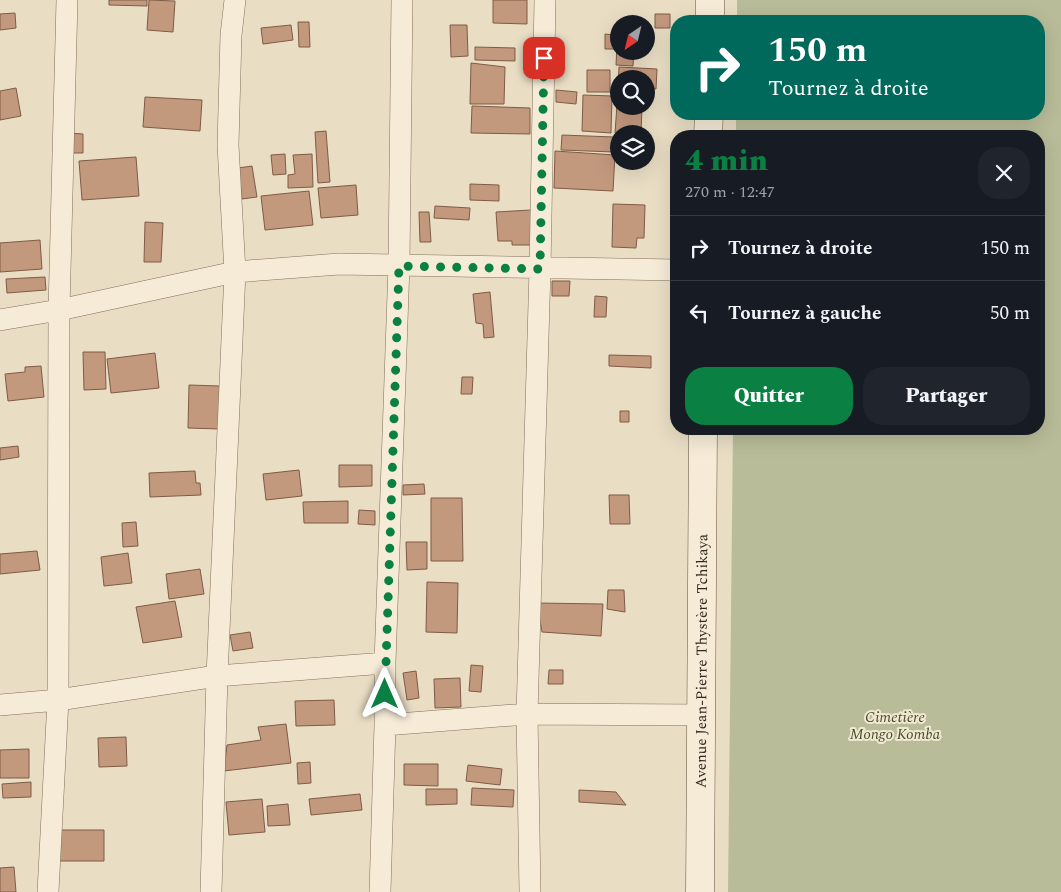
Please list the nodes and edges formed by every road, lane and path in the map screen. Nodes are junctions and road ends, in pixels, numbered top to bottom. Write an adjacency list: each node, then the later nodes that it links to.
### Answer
1 (67, 0): 11 (street)
2 (235, 0): 10 (street)
3 (402, 0): 7 (street)
4 (545, 0): 8 (street)
5 (710, 0): 6 (street)
6 (710, 15)
7 (399, 266): 8 (street); 10 (street); 14 (street)
8 (540, 269): 9 (street); 18 (street)
9 (670, 270)
10 (236, 272): 11 (street); 15 (street)
11 (59, 310): 12 (street); 16 (street)
12 (0, 320)
13 (703, 435): 19 (street, Avenue Jean-Pierre Thystère Tchikaya)
14 (385, 663): 15 (street); 20 (street)
15 (217, 676): 16 (street); 22 (street)
16 (58, 700): 17 (street); 21 (street)
17 (0, 705)
18 (527, 714): 19 (street); 20 (street); 24 (street)
19 (702, 715): 25 (street, Avenue Jean-Pierre Thystère Tchikaya)
20 (385, 725): 23 (street)
21 (48, 892)
22 (212, 892)
23 (380, 892)
24 (530, 892)
25 (700, 892)

